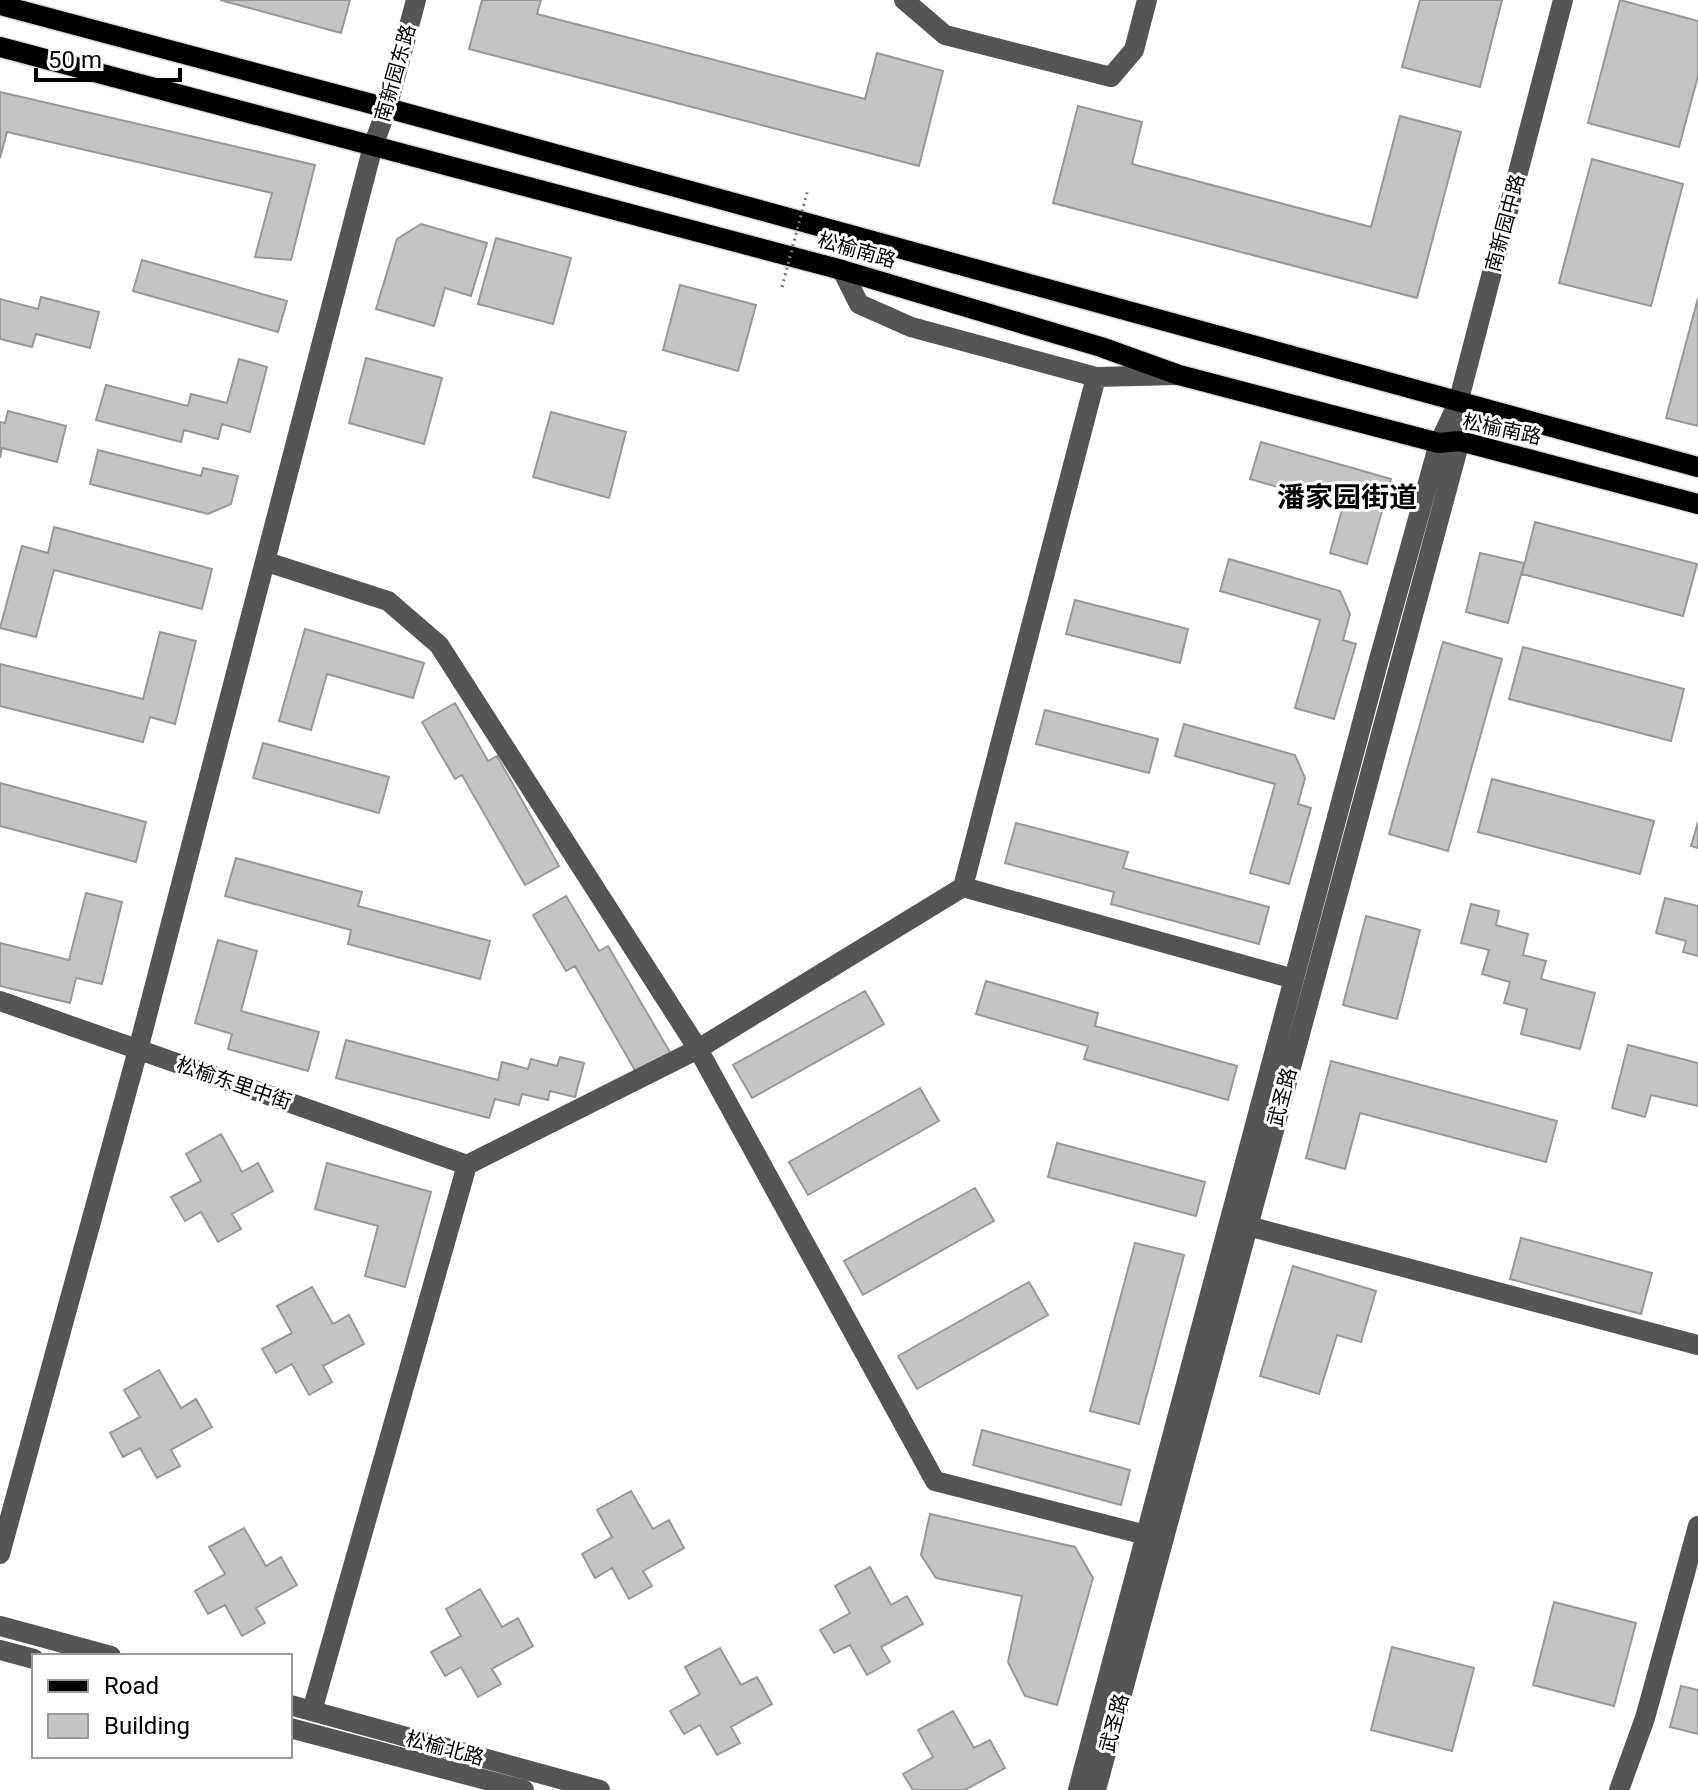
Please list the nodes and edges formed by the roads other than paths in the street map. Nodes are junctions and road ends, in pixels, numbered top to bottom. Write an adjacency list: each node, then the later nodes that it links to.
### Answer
1 (416, 0): 7 (street, 南新园东路)
2 (904, 0): 3 (street)
3 (1147, 0)
4 (1563, 0): 12 (street, 南新园中路)
5 (0, 5): 7 (main road, 松榆南路)
6 (0, 47): 8 (main road, 松榆南路)
7 (387, 108): 8 (street, 南新园东路); 12 (main road, 松榆南路)
8 (373, 146): 9 (main road, 松榆南路); 17 (street, 南新园东路)
9 (842, 270): 10 (main road, 松榆南路); 11 (street)
10 (1179, 375): 11 (street); 14 (main road, 松榆南路)
11 (1096, 377): 18 (street)
12 (1458, 403): 13 (street, 武圣路); 14 (street, 南新园中路); 15 (main road, 松榆南路)
13 (1460, 441): 14 (main road, 松榆南路); 16 (main road, 松榆南路); 24 (street, 武圣路)
14 (1439, 443): 19 (street, 武圣路)
15 (1698, 467)
16 (1698, 504)
17 (267, 562): 21 (street); 22 (street, 南新园东路)
18 (963, 887): 19 (street); 21 (street)
19 (1294, 979): 27 (street, 武圣路)
20 (0, 1001): 22 (street, 松榆东里中街)
21 (698, 1049): 23 (street); 27 (street)
22 (138, 1050): 23 (street, 松榆东里中街); 28 (street, 南新园东路)
23 (467, 1165): 34 (street)
24 (1248, 1226): 25 (street); 39 (street, 武圣路)
25 (1698, 1345)
26 (1698, 1526): 40 (street)
27 (1146, 1535): 38 (street, 武圣路)
28 (0, 1554)
29 (0, 1626): 31 (street)
30 (0, 1650): 32 (street)
31 (104, 1654)
32 (32, 1658)
33 (292, 1706): 34 (street, 松榆北路)
34 (312, 1711): 37 (street, 松榆北路)
35 (292, 1729): 36 (street, 松榆北路)
36 (524, 1790)
37 (600, 1790)
38 (1078, 1790)
39 (1096, 1790)
40 (1619, 1790)

